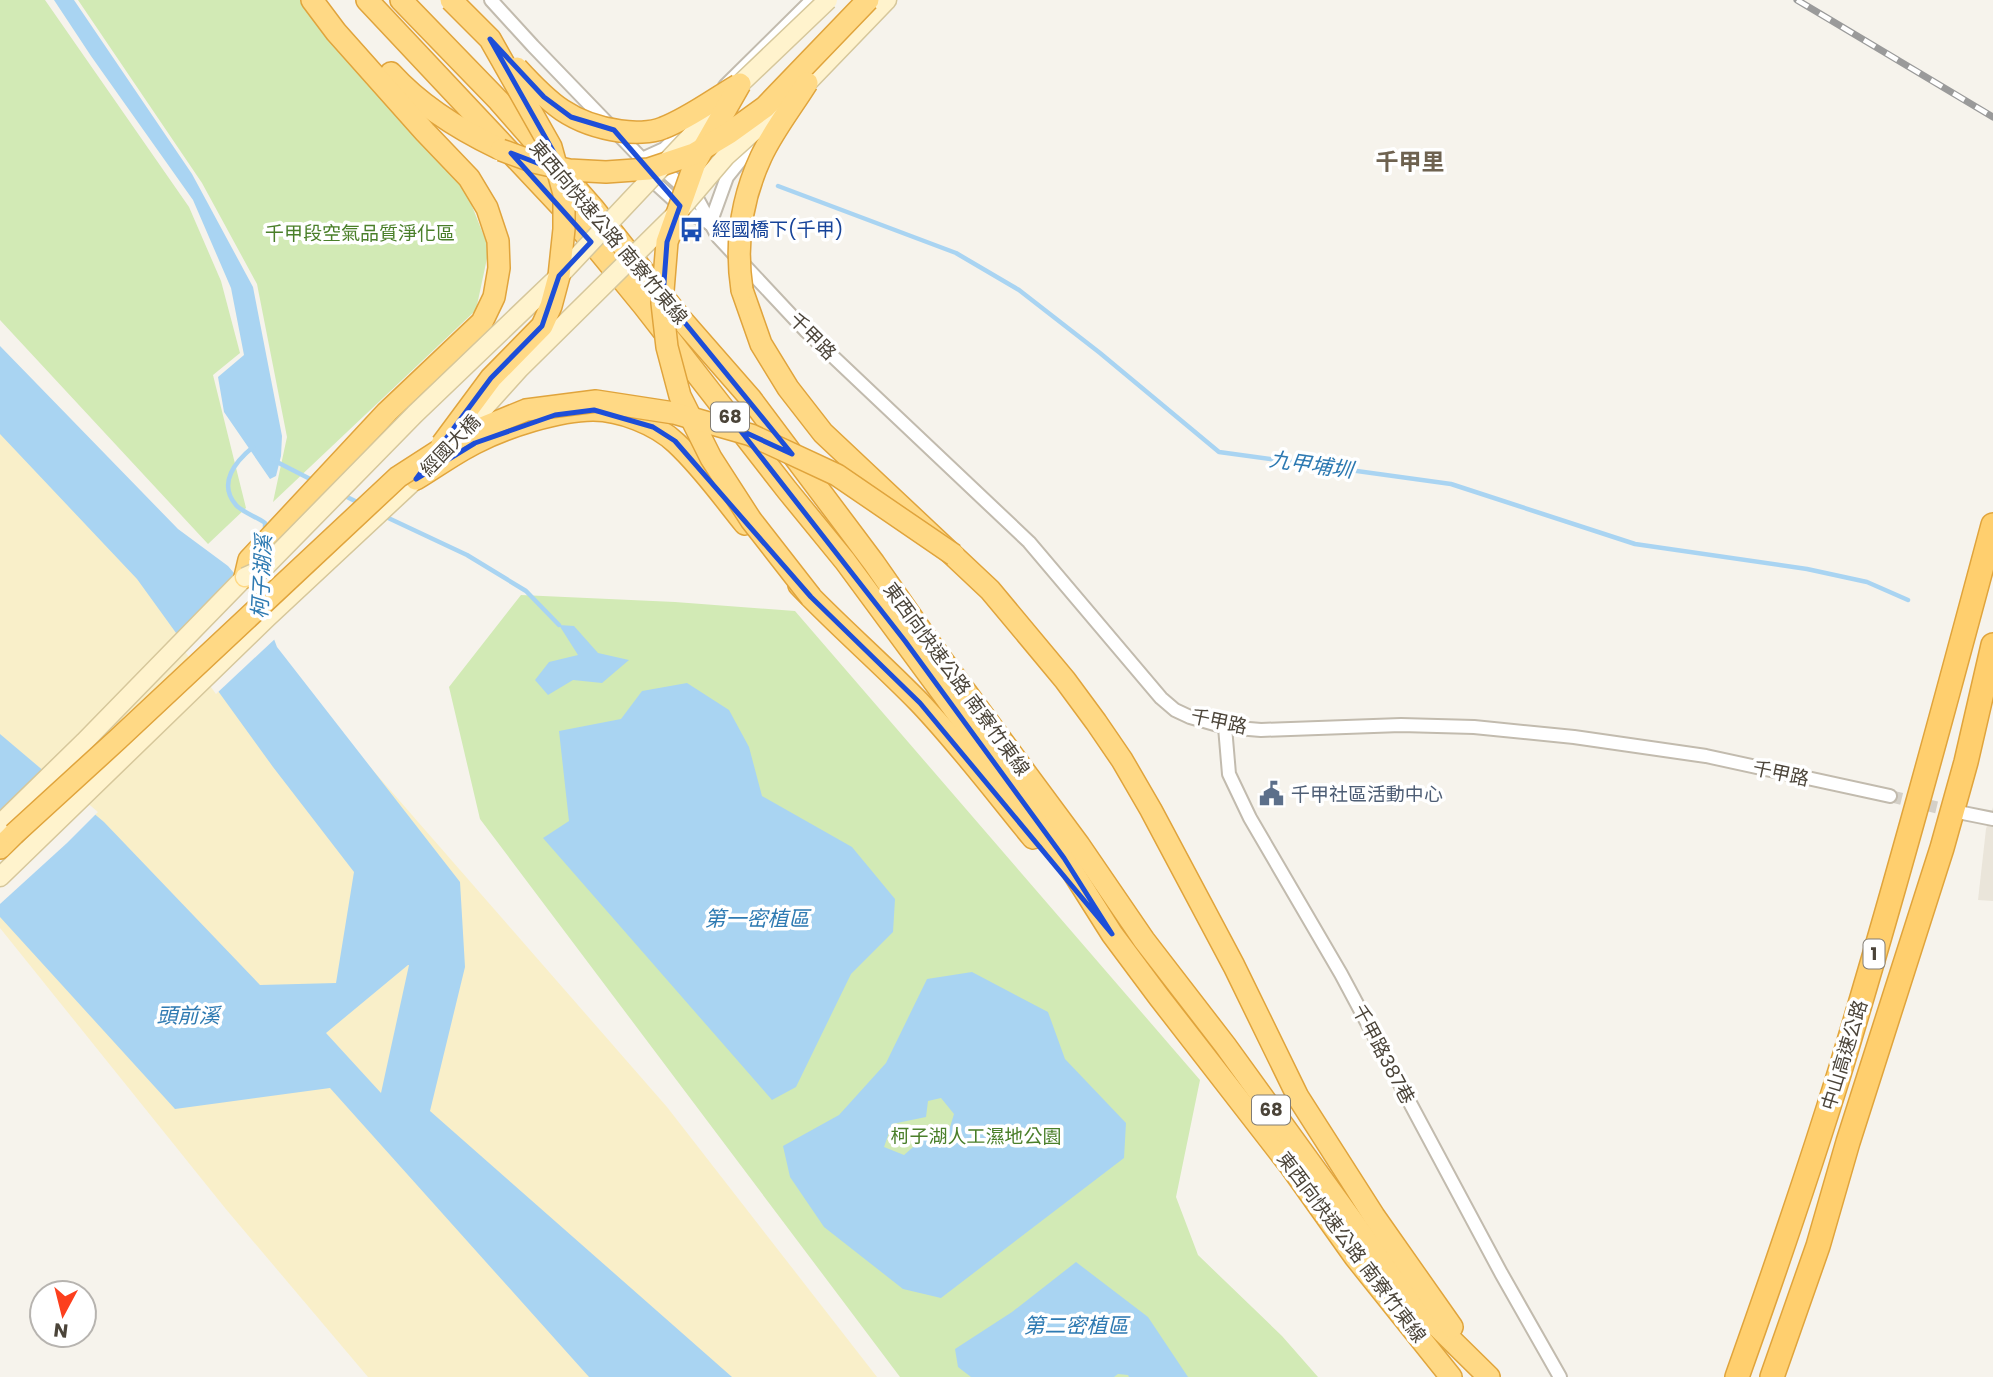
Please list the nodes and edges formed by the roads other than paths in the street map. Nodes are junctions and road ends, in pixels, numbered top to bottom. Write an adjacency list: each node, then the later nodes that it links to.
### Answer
1 (312, 0): 22 (highway)
2 (317, 0): 9 (highway, bridge)
3 (367, 0): 31 (highway, 東西向快速公路 南寮竹東線 / 68)
4 (401, 0): 31 (highway, 東西向快速公路 南寮竹東線 / 68)
5 (451, 0): 10 (highway, bridge)
6 (491, 0): 15 (street, 千甲路)
7 (812, 0): 13 (street)
8 (828, 0): 12 (main road, bridge)
9 (881, 1): 11 (main road, 經國大橋); 14 (street)
10 (490, 39): 12 (highway, bridge); 18 (highway, bridge)
11 (807, 83): 16 (main road, 經國大橋, bridge); 21 (highway, bridge)
12 (740, 84): 16 (highway, bridge); 18 (main road, bridge)
13 (699, 115): 14 (street); 14 (street); 15 (street)
14 (745, 154): 17 (street)
15 (642, 159): 17 (street, 千甲路)
16 (678, 211): 19 (main road, 經國大橋, bridge); 23 (highway, bridge)
17 (710, 224): 25 (street, 千甲路)
18 (559, 276): 19 (highway, bridge); 22 (main road, bridge)
19 (416, 480): 23 (highway, bridge); 32 (main road, 經國大橋)
20 (1993, 525): 37 (highway, 中山高速公路 / 1)
21 (954, 555): 30 (highway, bridge); 34 (highway)
22 (245, 577): 29 (main road)
23 (811, 597): 33 (highway)
24 (1993, 645): 38 (highway, 中山高速公路 / 1)
25 (1225, 727): 26 (street, 千甲路); 36 (street, 千甲路387巷)
26 (1890, 796)
27 (1963, 813): 28 (street)
28 (1993, 819)
29 (0, 824)
30 (0, 848)
31 (1072, 852): 33 (highway, 東西向快速公路 南寮竹東線 / 68); 34 (highway, 東西向快速公路 南寮竹東線 / 68)
32 (0, 877)
33 (1112, 934): 35 (highway, 東西向快速公路 南寮竹東線 / 68)
34 (1483, 1370)
35 (1451, 1377)
36 (1560, 1377)
37 (1737, 1377)
38 (1772, 1377)

